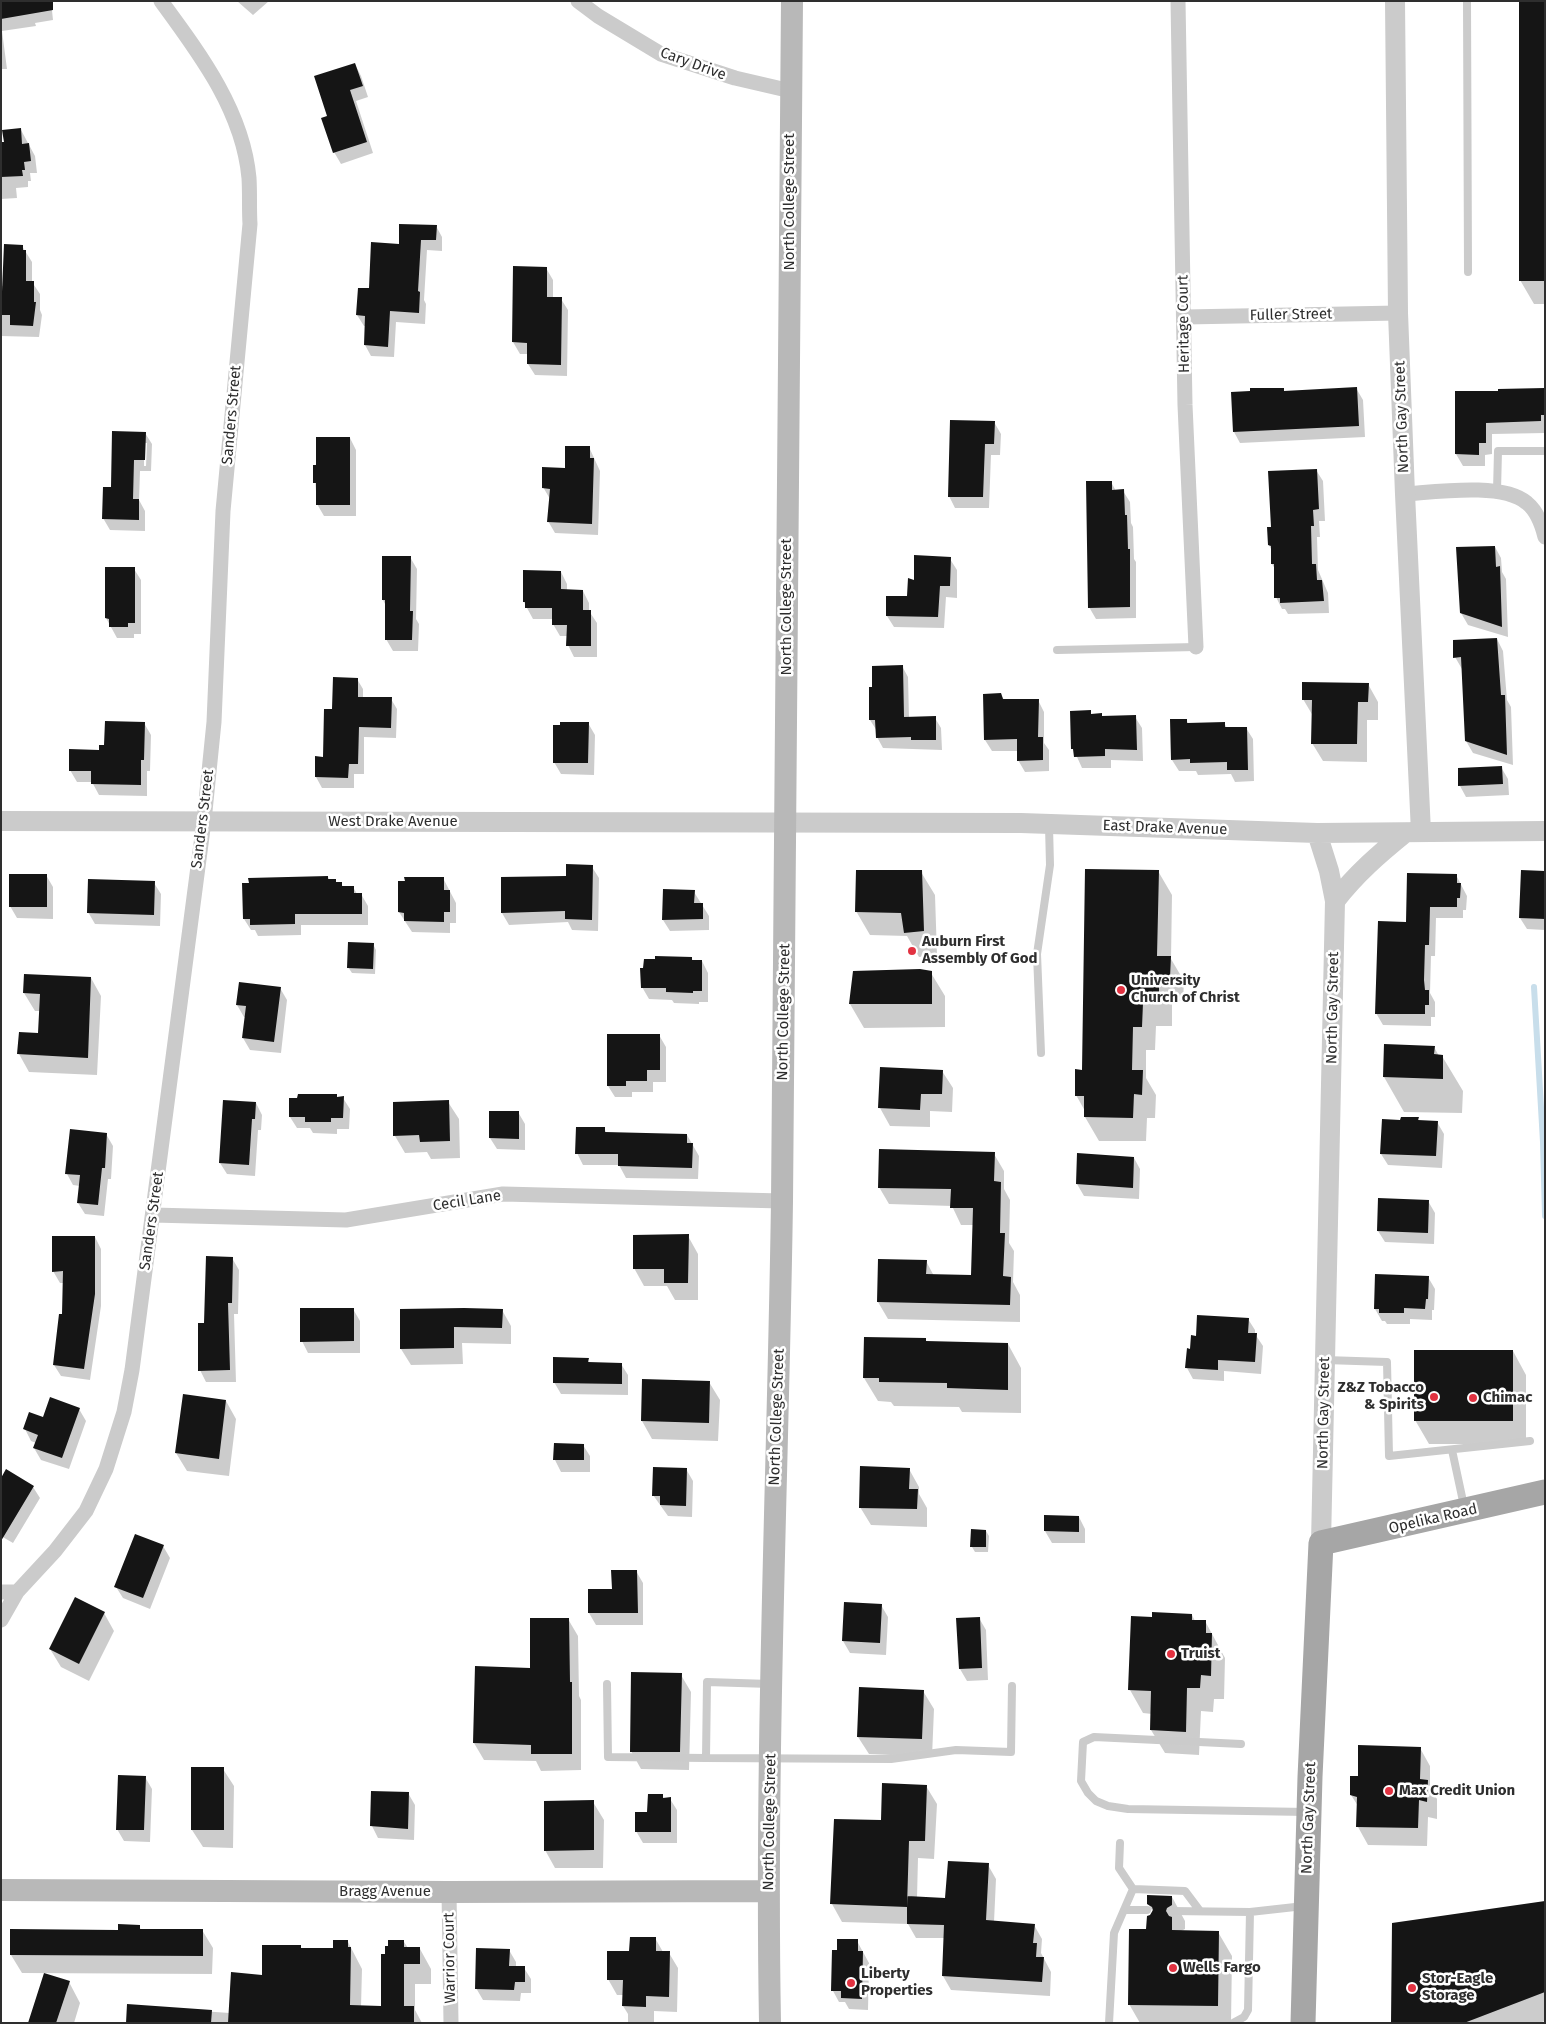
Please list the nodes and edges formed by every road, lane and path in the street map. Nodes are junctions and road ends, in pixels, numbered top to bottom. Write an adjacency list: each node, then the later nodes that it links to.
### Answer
1 (161, 1): 18 (street, Sanders Street)
2 (578, 1): 7 (street, Cary Drive)
3 (792, 1): 7 (main road, North College Street)
4 (1178, 1): 10 (street, Heritage Court)
5 (1395, 1): 9 (street, North Gay Street)
6 (1467, 1): 8 (lane)
7 (791, 91): 19 (main road, North College Street)
8 (1468, 272)
9 (1398, 313): 10 (street, Fuller Street); 13 (street, North Gay Street)
10 (1185, 317): 15 (street, Heritage Court)
11 (1545, 451): 12 (lane)
12 (1497, 491): 13 (street); 14 (street)
13 (1405, 494): 22 (street, North Gay Street)
14 (1545, 537)
15 (1196, 647): 16 (lane)
16 (1057, 650)
17 (1, 821): 18 (street, West Drake Avenue)
18 (204, 821): 19 (street, West Drake Avenue); 27 (street, Sanders Street)
19 (786, 824): 20 (street, East Drake Avenue); 26 (main road, North College Street)
20 (1049, 824): 23 (street, East Drake Avenue); 25 (lane)
21 (1545, 831): 22 (street, East Drake Avenue)
22 (1413, 832): 23 (street, East Drake Avenue); 24 (street)
23 (1317, 833): 24 (street, North Gay Street)
24 (1335, 901): 28 (street, North Gay Street)
25 (1041, 1053)
26 (782, 1201): 27 (street, Cecil Lane); 38 (main road, North College Street)
27 (153, 1215): 35 (street, Sanders Street)
28 (1325, 1360): 30 (lane); 33 (street, North Gay Street)
29 (1530, 1441): 30 (lane)
30 (1452, 1450): 32 (lane)
31 (1545, 1492): 32 (main road, Opelika Road)
32 (1465, 1512): 33 (main road, Opelika Road)
33 (1321, 1543): 43 (main road, North Gay Street)
34 (1, 1592): 35 (street)
35 (17, 1592): 36 (street, Sanders Street)
36 (1, 1620)
37 (607, 1684): 41 (lane)
38 (772, 1684): 41 (lane); 42 (main road, North College Street)
39 (1012, 1686): 42 (lane)
40 (1241, 1744): 43 (lane)
41 (706, 1758): 42 (lane)
42 (771, 1758): 47 (main road, North College Street)
43 (1309, 1812): 49 (main road, North Gay Street)
44 (1120, 1843): 45 (lane)
45 (1133, 1889): 50 (lane); 53 (lane)
46 (1, 1890): 48 (main road, Bragg Avenue)
47 (768, 1891): 48 (main road, Bragg Avenue); 57 (main road, North College Street)
48 (449, 1892): 56 (street, Warrior Court)
49 (1306, 1906): 54 (lane); 55 (main road, North Gay Street)
50 (1124, 1910): 51 (lane); 58 (lane)
51 (1147, 1910)
52 (1172, 1911): 53 (lane)
53 (1200, 1911): 54 (lane)
54 (1250, 1912): 59 (lane)
55 (1303, 1992): 60 (main road); 61 (main road, North Gay Street)
56 (451, 2023)
57 (770, 2023)
58 (1108, 2023)
59 (1233, 2023)
60 (1284, 2023)
61 (1303, 2023)

